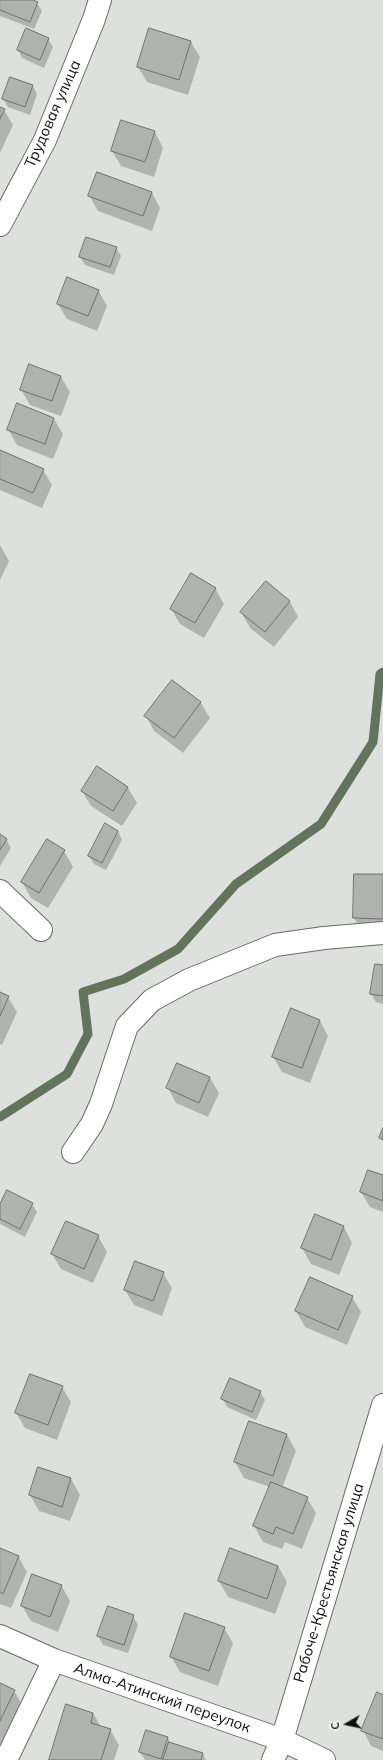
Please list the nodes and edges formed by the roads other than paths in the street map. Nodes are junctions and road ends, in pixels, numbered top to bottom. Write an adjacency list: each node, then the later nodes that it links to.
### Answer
1 (100, 0): 2 (street, Трудовая улица)
2 (0, 224)
3 (0, 891): 4 (street)
4 (41, 930)
5 (383, 933): 6 (street)
6 (73, 1152)
7 (383, 1405): 10 (street, Рабоче-Крестьянская улица)
8 (0, 1636): 9 (street, Алма-Атинский переулок)
9 (54, 1660): 10 (street, Алма-Атинский переулок); 11 (street)
10 (282, 1740): 12 (street, Рабоче-Крестьянская улица); 13 (street, Алма-Атинский переулок)
11 (6, 1760)
12 (273, 1760)
13 (324, 1760)

